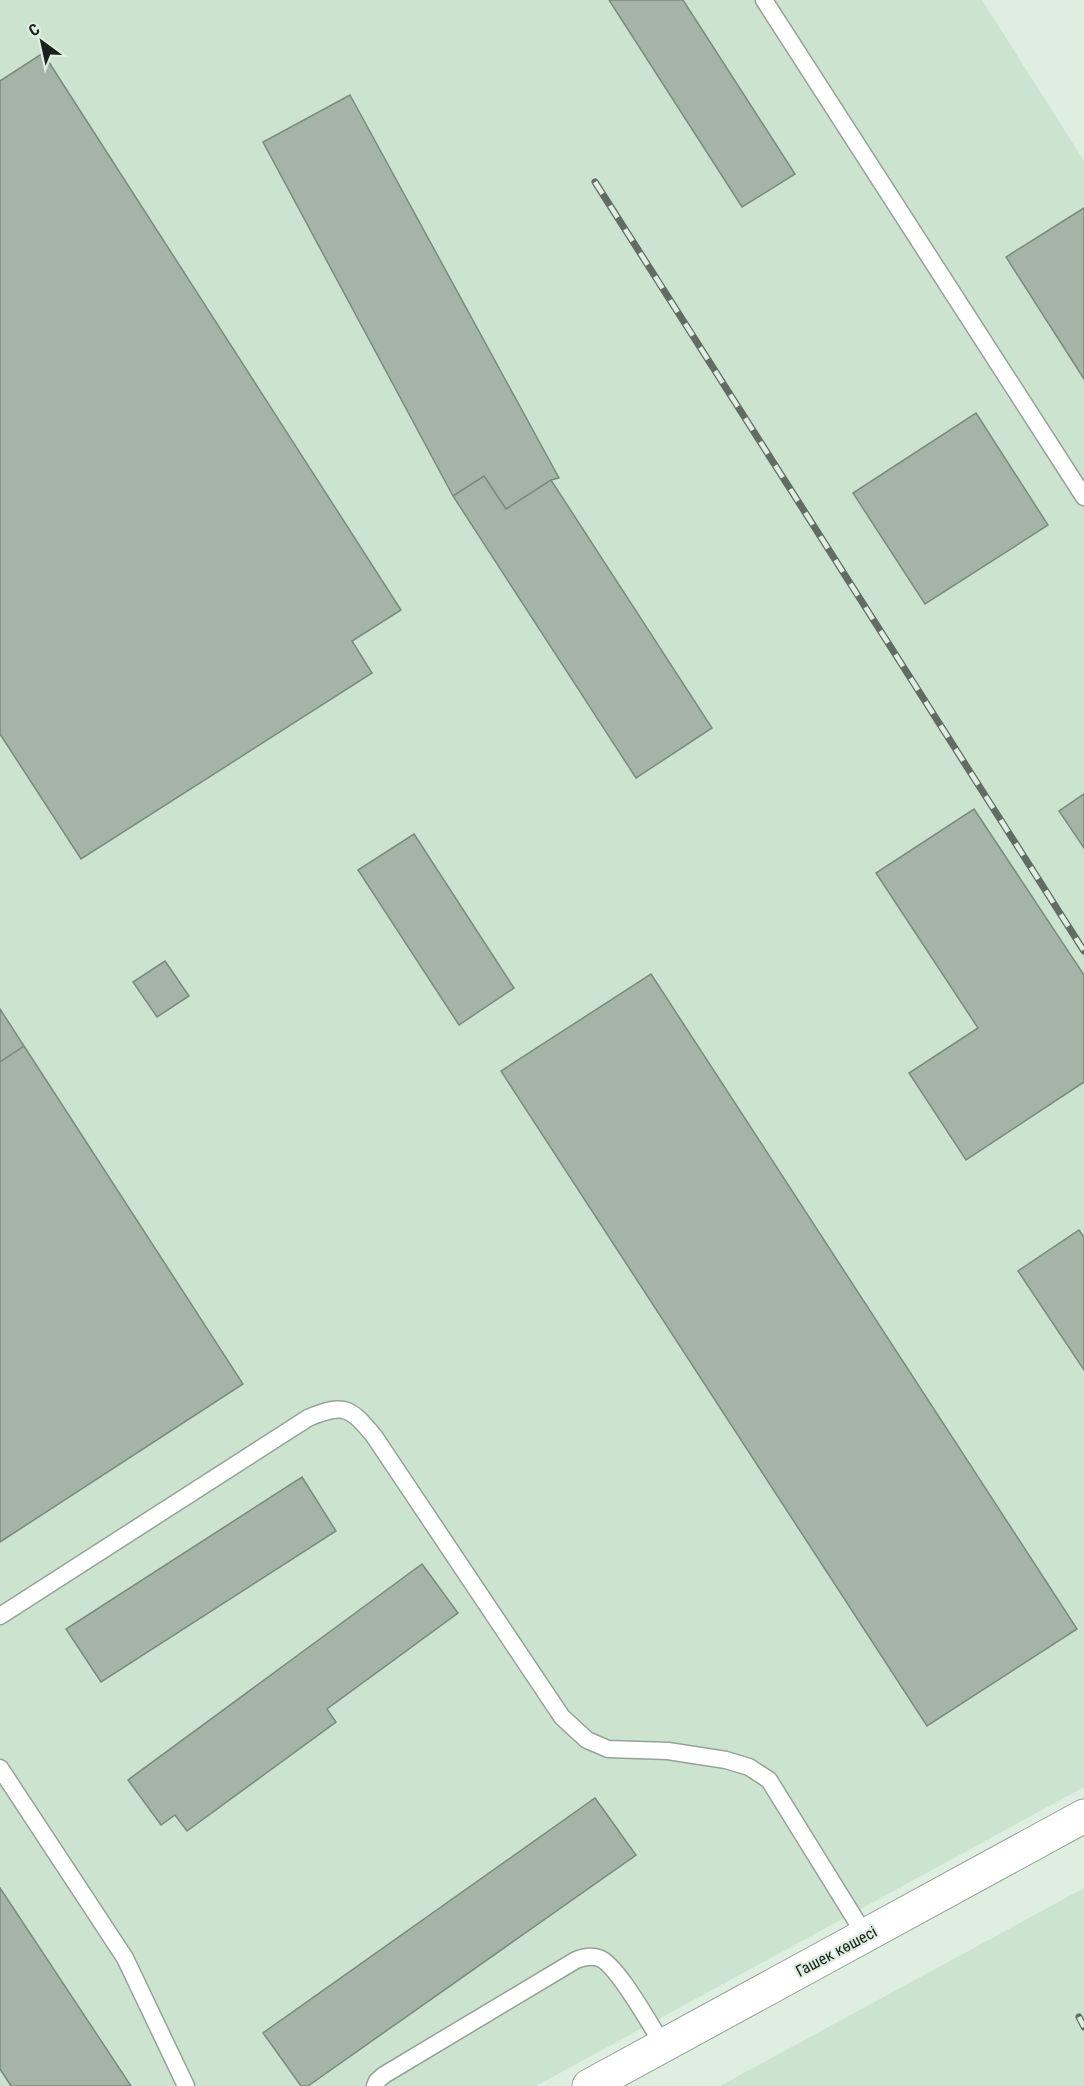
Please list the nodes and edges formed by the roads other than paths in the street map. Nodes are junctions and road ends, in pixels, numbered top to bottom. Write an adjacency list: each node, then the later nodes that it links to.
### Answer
1 (764, 0): 2 (lane)
2 (1084, 497)
3 (0, 1616): 6 (lane)
4 (0, 1768): 8 (lane)
5 (1084, 1816): 6 (main road, Гашек көшесі)
6 (866, 1935): 7 (main road, Гашек көшесі)
7 (663, 2045): 9 (lane); 10 (main road, Гашек көшесі)
8 (186, 2086)
9 (375, 2086)
10 (589, 2086)

